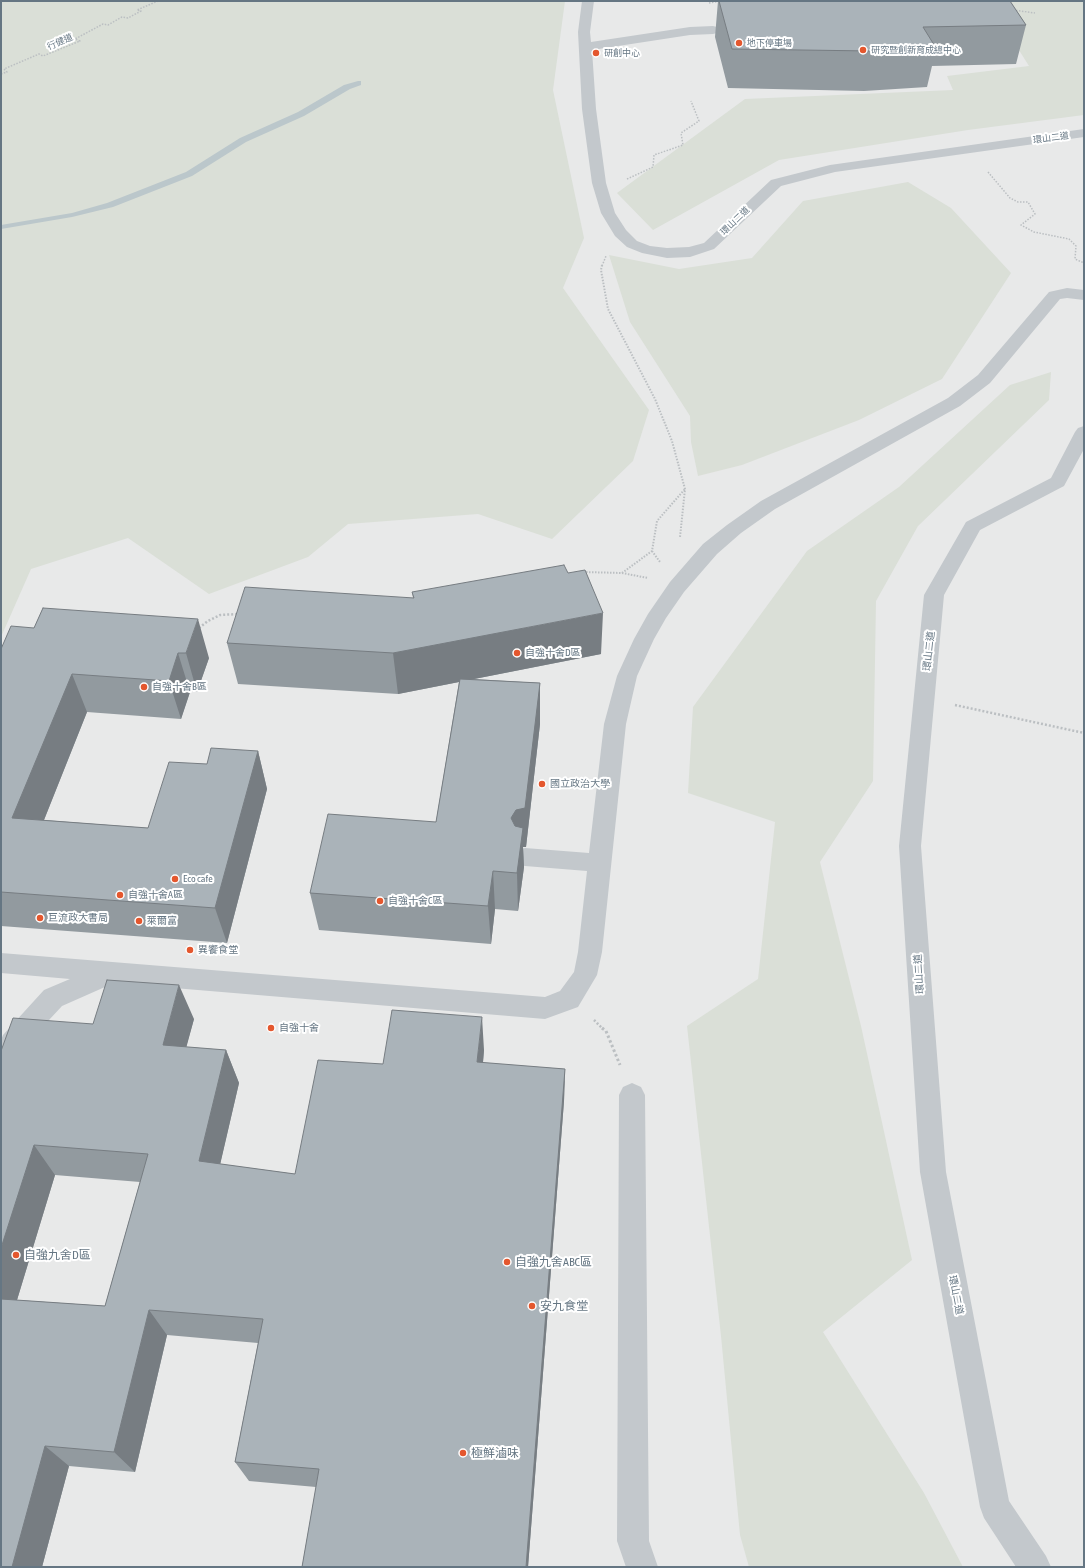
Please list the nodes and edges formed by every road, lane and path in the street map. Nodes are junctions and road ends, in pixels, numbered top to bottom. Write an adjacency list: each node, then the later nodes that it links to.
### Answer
1 (158, 1): 7 (path, 行健道)
2 (588, 1): 6 (lane, 環山二道)
3 (1006, 9): 4 (path)
4 (1035, 13)
5 (713, 30): 6 (lane)
6 (585, 47): 11 (lane, 環山二道)
7 (1, 74)
8 (691, 101): 11 (path)
9 (1084, 133): 10 (lane, 環山二道)
10 (968, 149): 12 (lane, 環山二道); 13 (path)
11 (599, 183): 12 (lane, 環山二道)
12 (620, 233): 16 (path)
13 (1084, 263)
14 (1084, 295): 17 (lane)
15 (1084, 432): 23 (lane, 環山二道)
16 (685, 488): 17 (path); 19 (path)
17 (692, 569): 20 (lane)
18 (578, 571): 19 (path)
19 (622, 573): 20 (path)
20 (677, 587): 26 (lane)
21 (243, 614): 22 (path)
22 (194, 632)
23 (924, 698): 24 (path); 33 (lane, 環山二道)
24 (1084, 733)
25 (525, 857): 26 (lane)
26 (599, 863): 29 (lane)
27 (1, 963): 28 (lane)
28 (111, 973): 29 (lane); 30 (lane)
29 (569, 999): 31 (path)
30 (1, 1075)
31 (632, 1095): 32 (lane)
32 (642, 1567)
33 (1035, 1567)

